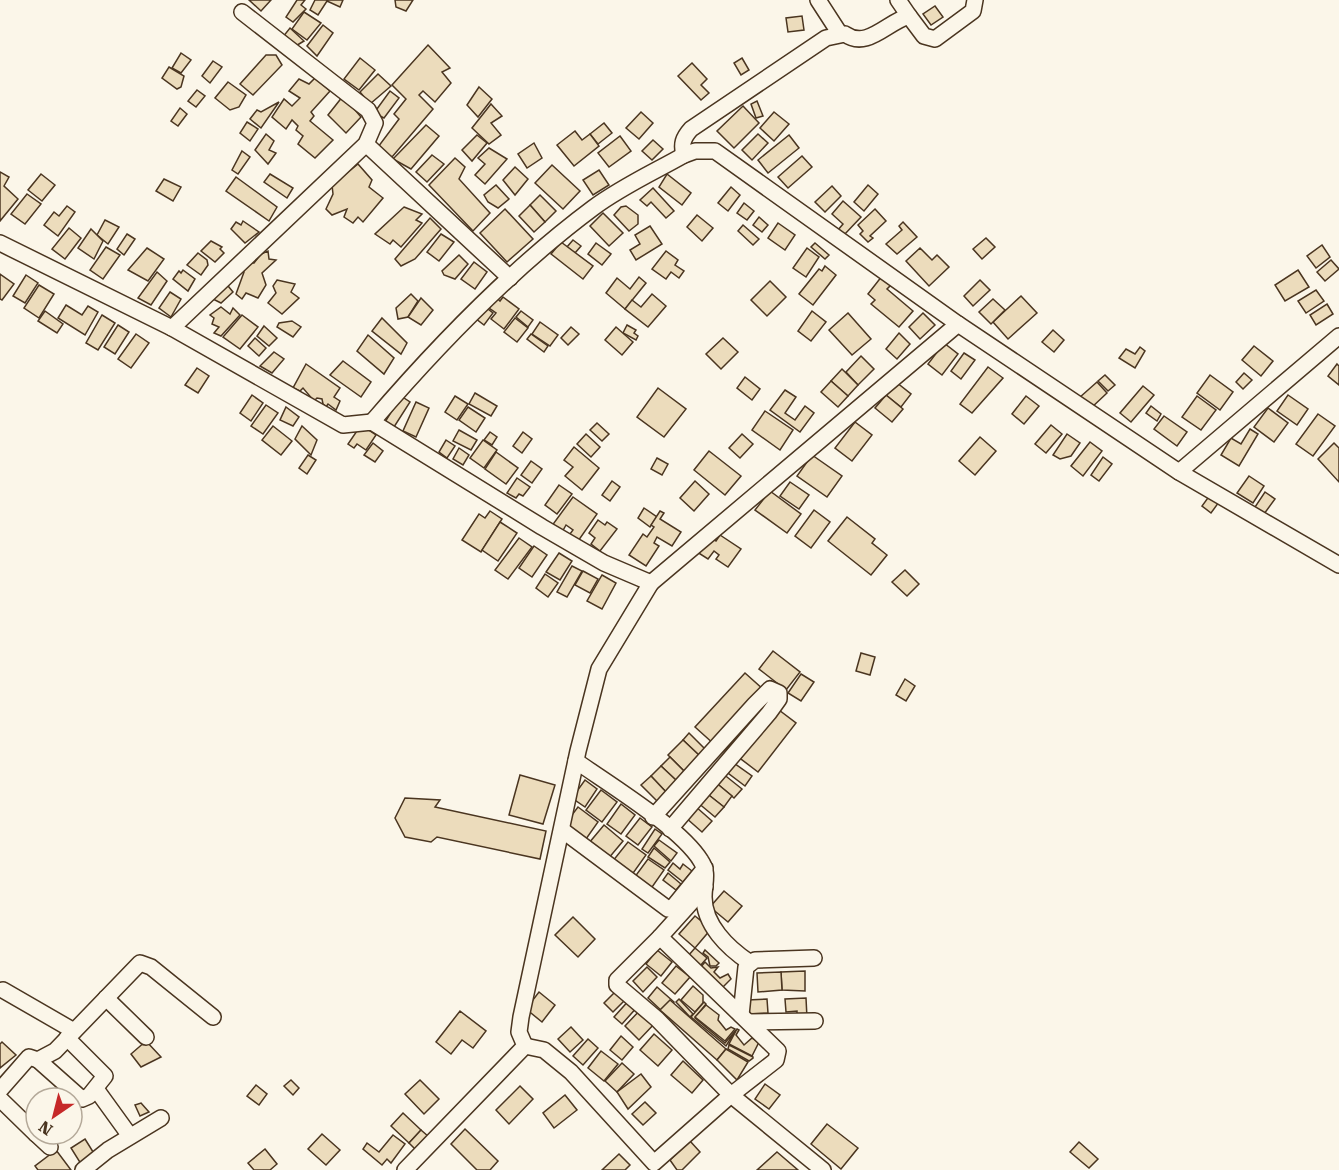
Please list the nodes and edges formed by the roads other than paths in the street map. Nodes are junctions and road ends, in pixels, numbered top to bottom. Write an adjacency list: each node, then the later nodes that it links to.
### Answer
1 (818, 0): 6 (street)
2 (898, 0): 5 (street)
3 (975, 0): 5 (street)
4 (242, 12): 7 (street)
5 (909, 16): 6 (street)
6 (840, 34): 8 (street)
7 (366, 144): 10 (street); 12 (street)
8 (684, 155): 10 (street); 11 (street)
9 (0, 243): 12 (street)
10 (510, 278): 14 (street)
11 (958, 324): 15 (street); 17 (street)
12 (172, 328): 14 (street)
13 (1339, 336): 15 (street)
14 (372, 422): 17 (street)
15 (1179, 471): 16 (street)
16 (1339, 565)
17 (651, 583): 18 (street)
18 (576, 761): 19 (street); 21 (street)
19 (653, 817): 20 (street); 20 (street)
20 (670, 829): 22 (street)
21 (562, 830): 22 (street); 34 (street)
22 (705, 868): 23 (street)
23 (705, 887): 24 (street); 26 (street)
24 (660, 937): 30 (street); 38 (street)
25 (814, 958): 26 (street)
26 (749, 963): 30 (street)
27 (3, 990): 32 (street)
28 (106, 998): 29 (street); 32 (street); 33 (street)
29 (213, 1017)
30 (745, 1018): 31 (street); 38 (street)
31 (814, 1021)
32 (70, 1035): 35 (street); 37 (street)
33 (146, 1037)
34 (525, 1046): 43 (street); 45 (street)
35 (38, 1060): 36 (street); 37 (street)
36 (2, 1084)
37 (96, 1089): 42 (street)
38 (731, 1095): 43 (street); 46 (street)
39 (0, 1099): 41 (street)
40 (161, 1118): 42 (street)
41 (24, 1122)
42 (130, 1136): 44 (street)
43 (657, 1166)
44 (83, 1170)
45 (405, 1170)
46 (823, 1170)

